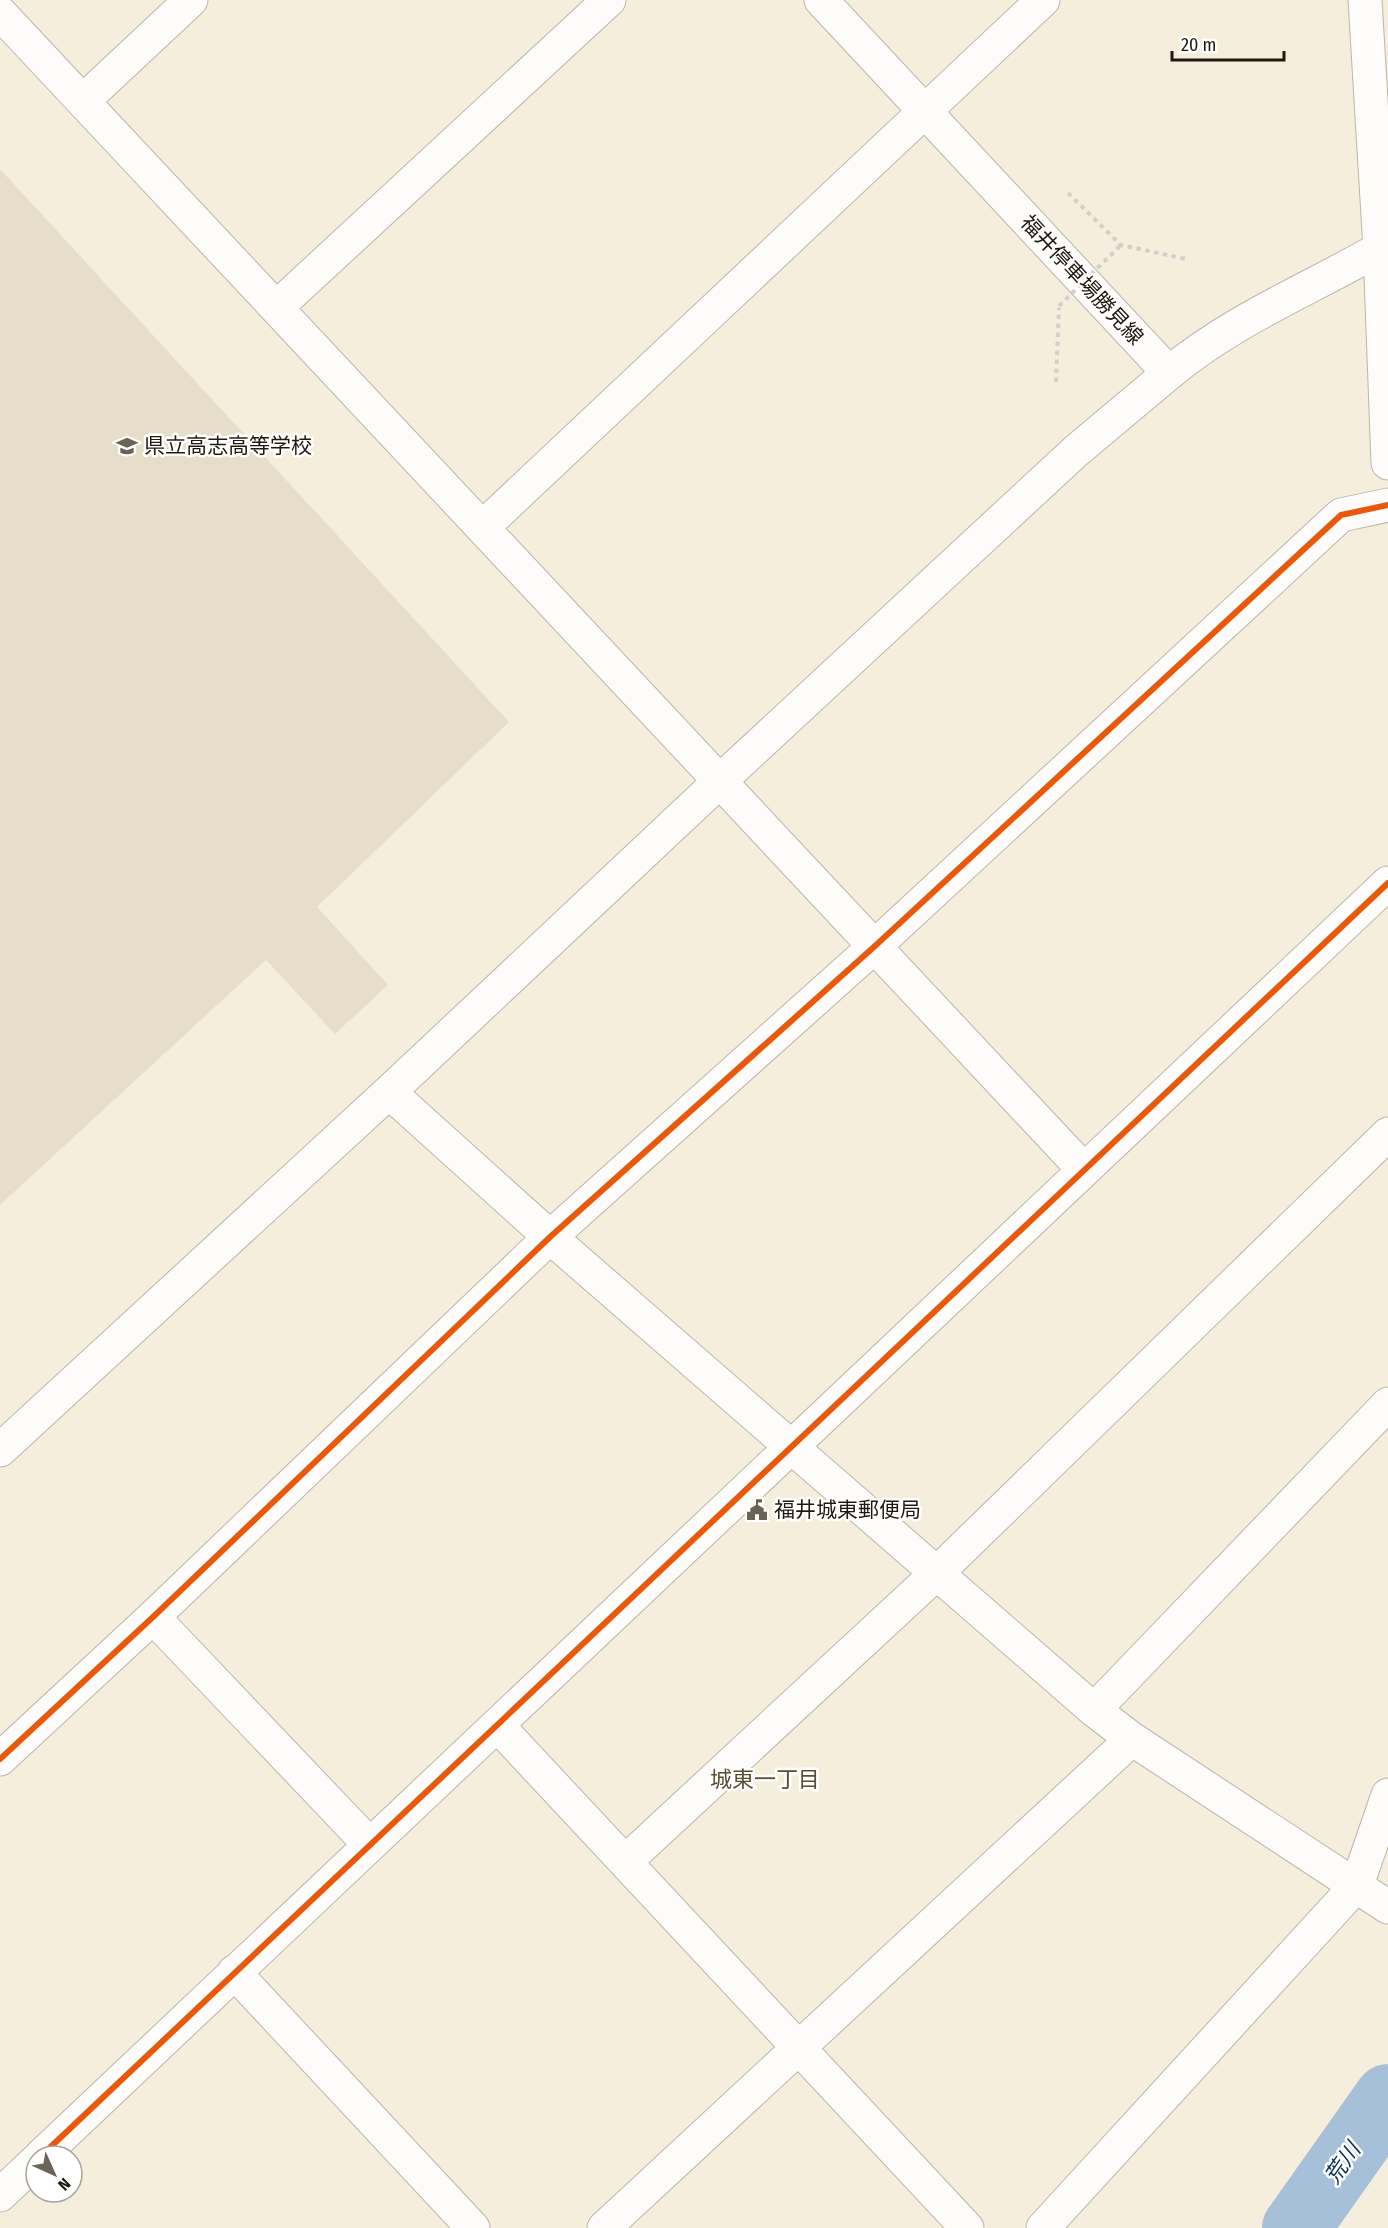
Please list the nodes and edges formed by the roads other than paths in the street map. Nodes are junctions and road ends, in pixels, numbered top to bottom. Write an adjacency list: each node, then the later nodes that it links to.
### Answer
1 (191, 0): 7 (street)
2 (609, 0): 10 (street)
3 (821, 0): 8 (street, 福井停車場勝見線)
4 (1043, 0): 8 (street)
5 (1365, 0): 9 (street)
6 (0, 13): 7 (street)
7 (83, 101): 10 (street)
8 (925, 111): 11 (street, 福井停車場勝見線); 14 (street)
9 (1384, 246): 11 (street); 12 (street)
10 (277, 307): 14 (street)
11 (1169, 373): 15 (street)
12 (1388, 463)
13 (1388, 505): 17 (street)
14 (483, 527): 15 (street)
15 (721, 780): 17 (street); 18 (street)
16 (1388, 883): 20 (street)
17 (875, 946): 20 (street); 21 (street)
18 (389, 1092): 21 (street); 24 (street)
19 (1388, 1134): 25 (street)
20 (1084, 1170): 23 (street)
21 (550, 1237): 23 (street); 26 (street)
22 (1388, 1404): 27 (street)
23 (792, 1446): 25 (street); 28 (street)
24 (0, 1450)
25 (937, 1573): 27 (street); 33 (street)
26 (153, 1617): 30 (street); 32 (street)
27 (1094, 1710): 29 (street)
28 (497, 1725): 32 (street); 33 (street)
29 (1131, 1739): 34 (street); 37 (street)
30 (0, 1759)
31 (1388, 1794): 34 (street)
32 (370, 1845): 36 (street)
33 (625, 1862): 37 (street)
34 (1356, 1885): 35 (street); 44 (street)
35 (1388, 1907)
36 (234, 1972): 38 (street); 41 (street)
37 (798, 2048): 42 (street); 43 (street)
38 (54, 2144)
39 (24, 2172): 40 (street)
40 (0, 2195)
41 (473, 2228)
42 (604, 2228)
43 (967, 2228)
44 (1043, 2228)

